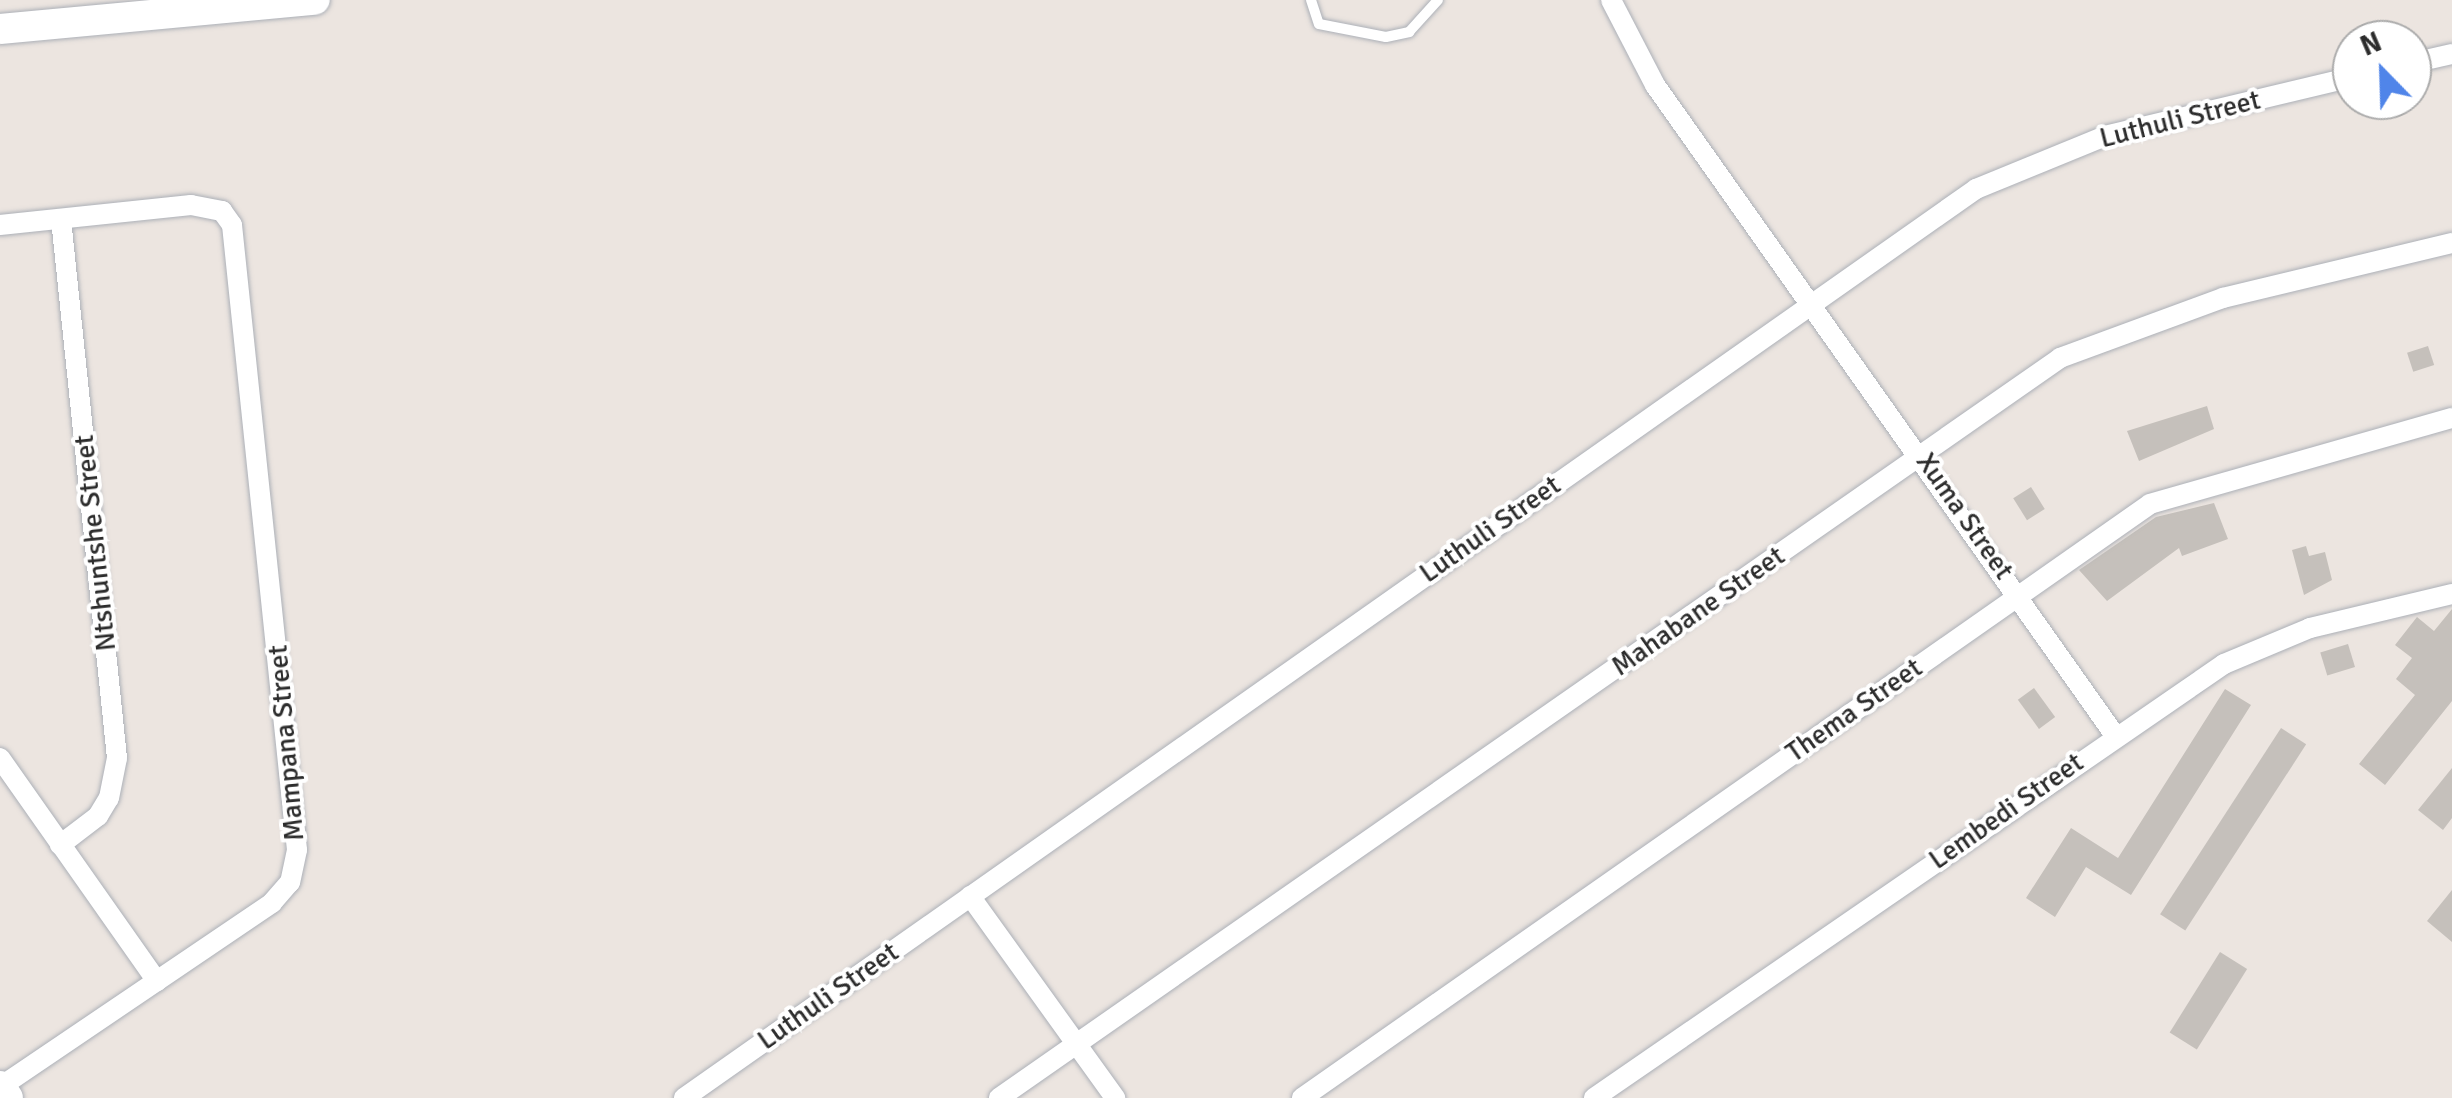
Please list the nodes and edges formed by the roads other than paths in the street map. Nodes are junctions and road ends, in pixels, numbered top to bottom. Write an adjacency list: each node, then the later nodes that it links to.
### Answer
1 (307, 0): 2 (street); 6 (street)
2 (315, 0)
3 (1311, 0): 4 (lane)
4 (1438, 0)
5 (1611, 0): 11 (street)
6 (0, 29)
7 (2332, 83): 11 (street, Luthuli Street)
8 (61, 219): 9 (street); 18 (street, Ntshuntshe Street); 20 (street, Mampana Street)
9 (0, 225)
10 (2452, 243): 13 (street, Mahabane Street)
11 (1812, 301): 13 (street, Xuma Street); 19 (street, Luthuli Street)
12 (2452, 418): 14 (street, Thema Street)
13 (1922, 454): 14 (street, Xuma Street); 21 (street, Mahabane Street)
14 (2020, 594): 16 (street, Xuma Street); 27 (street, Thema Street)
15 (2452, 594): 16 (street, Lembedi Street)
16 (2114, 734): 28 (street, Lembedi Street)
17 (0, 758): 18 (street)
18 (60, 844): 20 (street)
19 (970, 896): 21 (street); 24 (street, Luthuli Street)
20 (157, 981): 22 (street, Mampana Street)
21 (1076, 1041): 25 (street, Mahabane Street); 26 (street)
22 (0, 1087): 23 (street)
23 (8, 1098)
24 (684, 1098)
25 (1000, 1098)
26 (1115, 1098)
27 (1302, 1098)
28 (1594, 1098)

